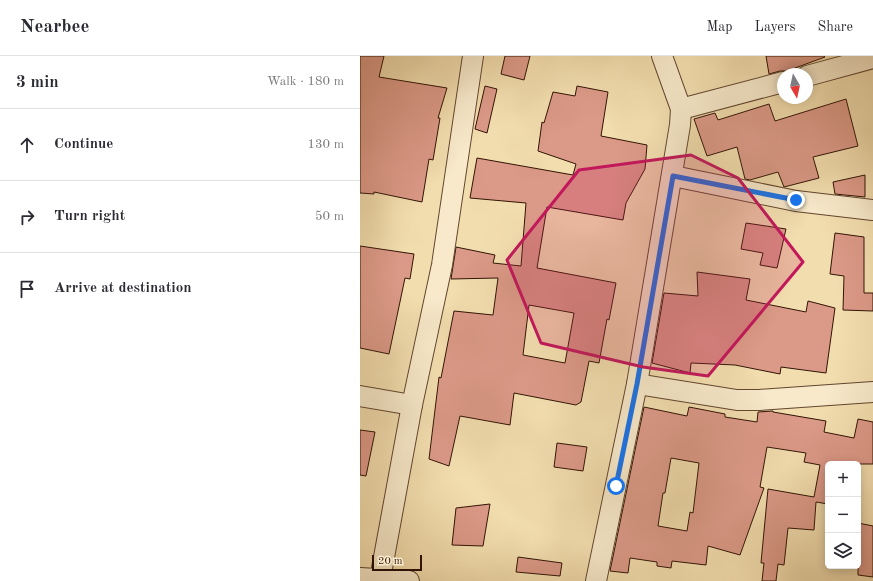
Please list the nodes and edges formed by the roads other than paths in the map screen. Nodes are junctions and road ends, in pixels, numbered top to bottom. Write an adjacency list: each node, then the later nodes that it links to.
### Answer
1 (473, 56): 12 (street)
2 (662, 56): 6 (street)
3 (873, 58): 4 (street)
4 (813, 74)
5 (777, 84): 6 (street)
6 (681, 109): 7 (street)
7 (673, 176): 8 (street); 9 (street)
8 (873, 210)
9 (637, 384): 10 (street); 16 (street)
10 (873, 392)
11 (360, 396): 12 (street)
12 (412, 405): 14 (street)
13 (360, 578): 14 (street)
14 (380, 580): 15 (street)
15 (408, 581)
16 (596, 581)

